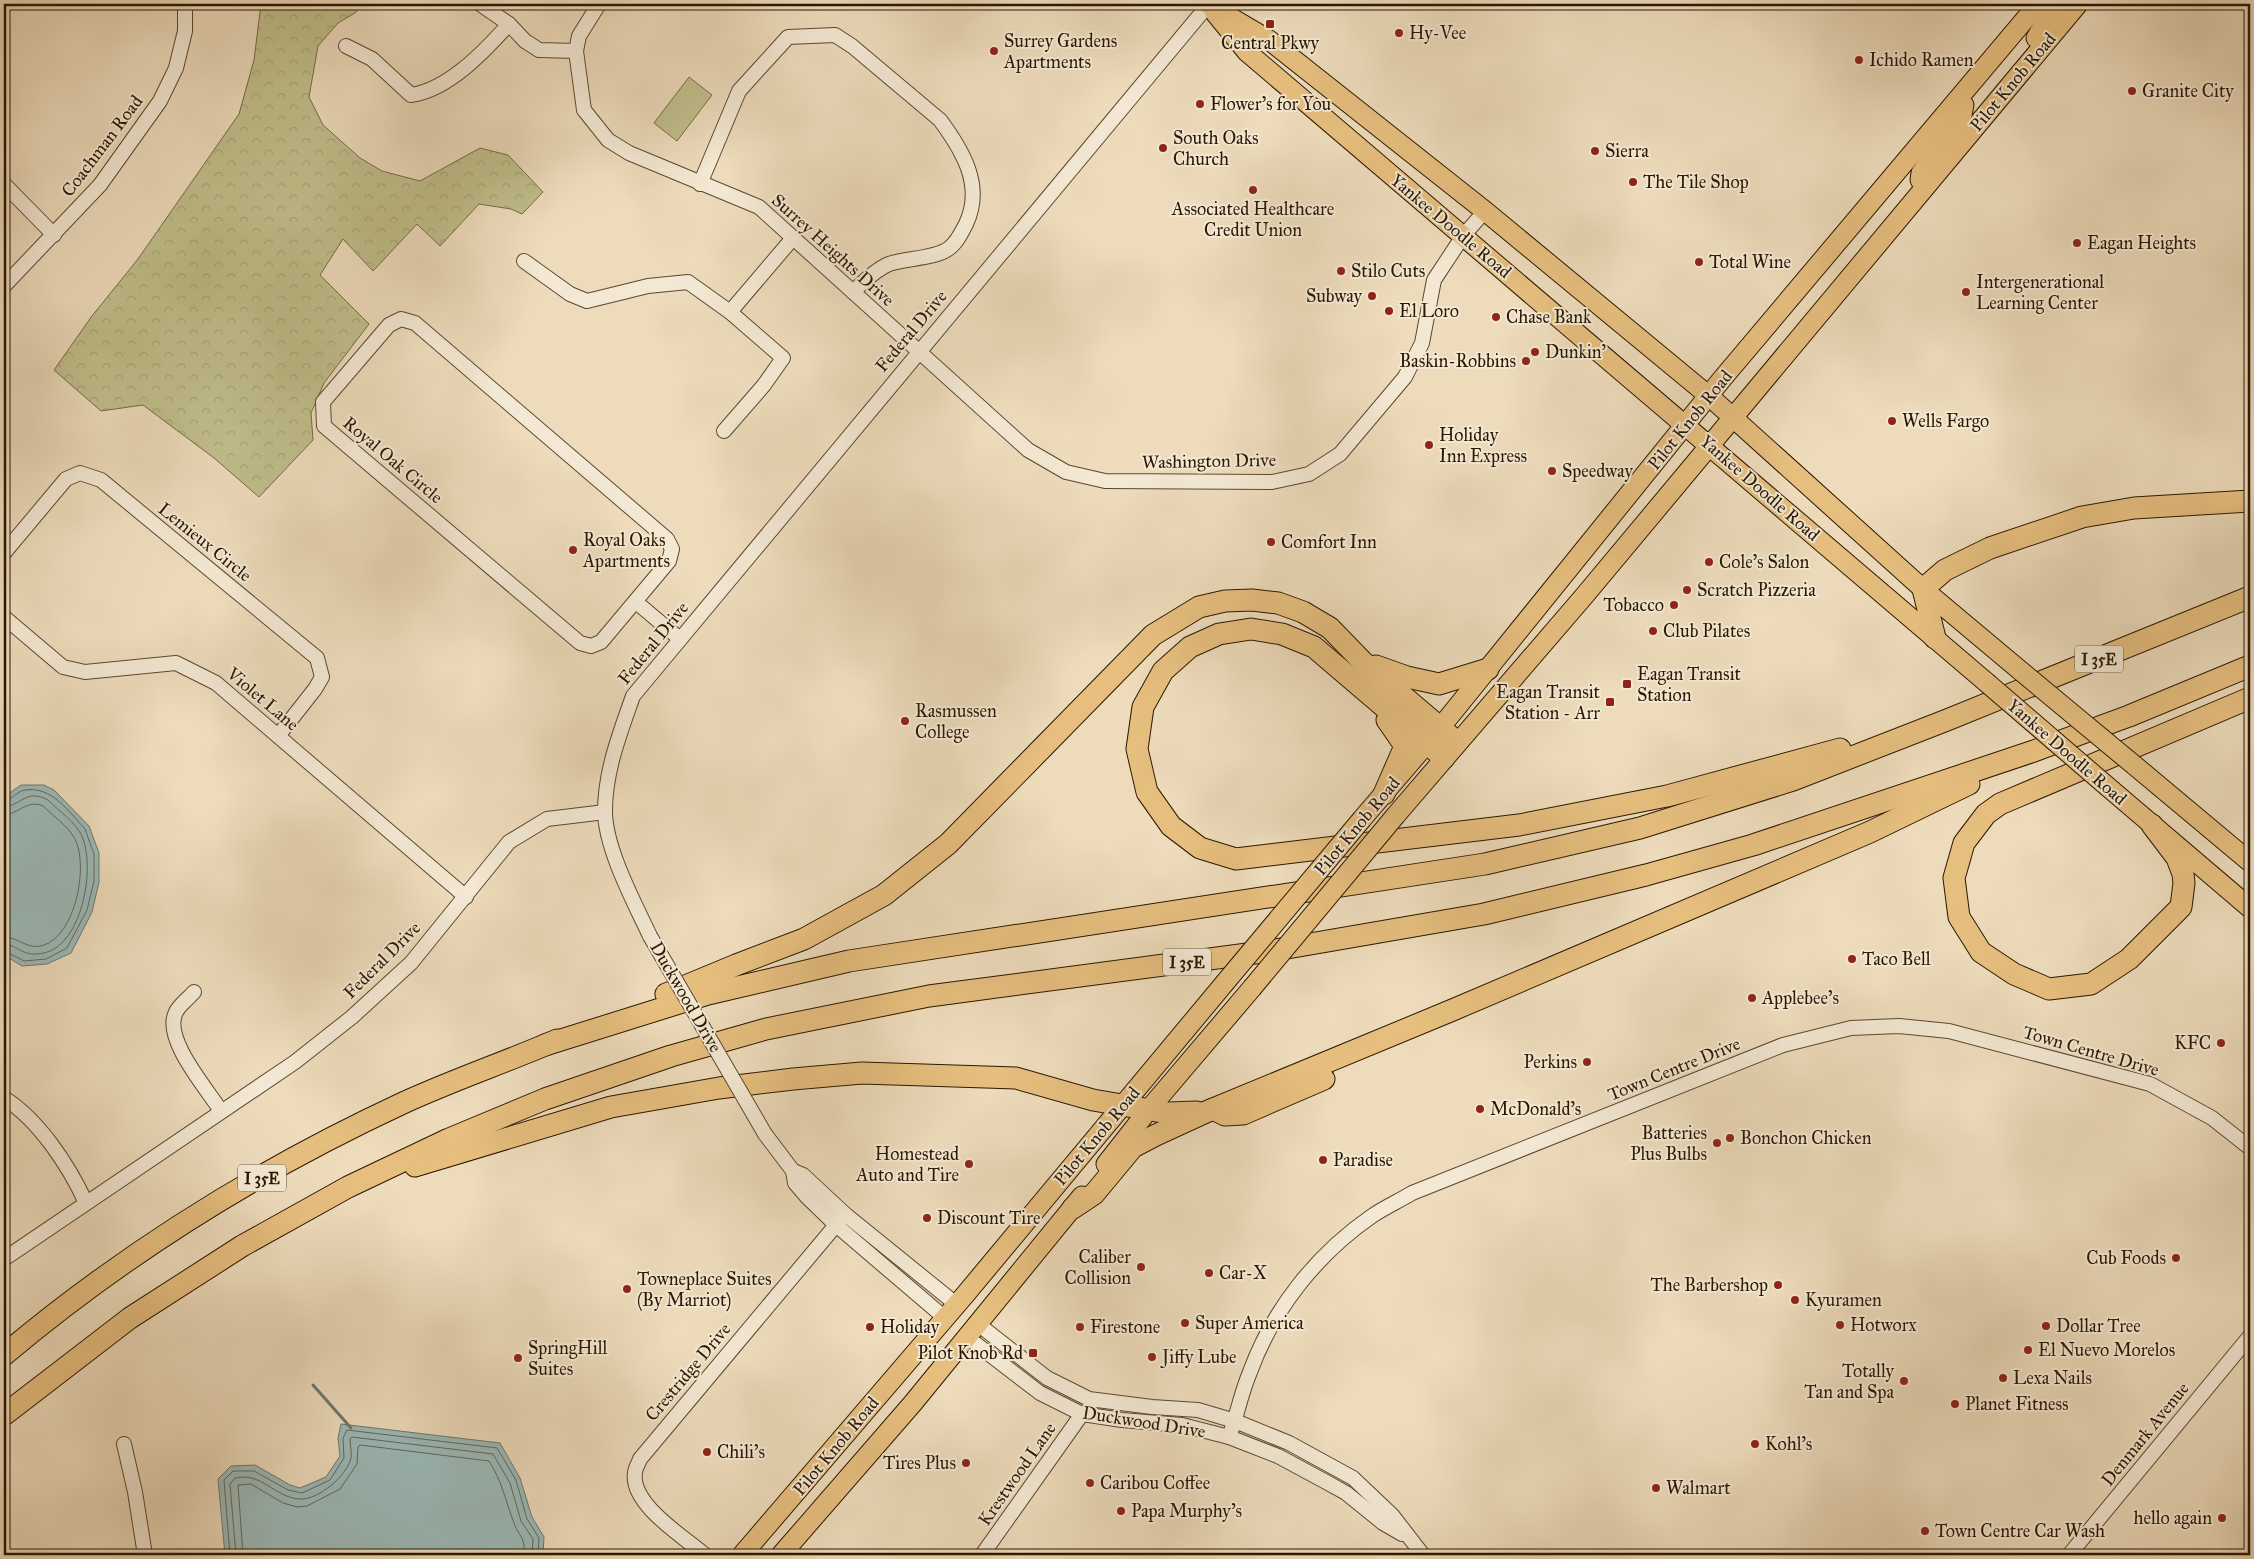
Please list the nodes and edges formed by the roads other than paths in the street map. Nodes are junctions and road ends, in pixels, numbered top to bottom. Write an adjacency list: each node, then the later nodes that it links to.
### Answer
1 (185, 4): 17 (street, Coachman Road)
2 (480, 4): 8 (street)
3 (599, 4): 10 (street, Surrey Heights Drive)
4 (1208, 4): 16 (main road, Yankee Doodle Road); 18 (main road, Yankee Doodle Road); 24 (street, Federal Drive)
5 (2038, 4): 11 (main road, Pilot Knob Road)
6 (2056, 4): 12 (main road, Pilot Knob Road)
7 (2078, 4): 12 (main road, Pilot Knob Road)
8 (509, 24): 9 (street); 10 (street)
9 (346, 46)
10 (576, 51): 14 (street, Surrey Heights Drive)
11 (1967, 91): 15 (main road, Pilot Knob Road); 25 (main road, Pilot Knob Road)
12 (1967, 138): 15 (main road, Pilot Knob Road)
13 (4, 184): 17 (street)
14 (700, 184): 19 (street, Surrey Heights Drive); 22 (street)
15 (1925, 188): 26 (main road, Pilot Knob Road)
16 (1485, 212): 18 (street, Washington Drive); 25 (main road, Yankee Doodle Road)
17 (54, 235): 21 (street, Coachman Road)
18 (1463, 236): 24 (street, Washington Drive); 27 (main road, Yankee Doodle Road)
19 (793, 238): 22 (street, Surrey Heights Drive); 23 (street)
20 (524, 261): 23 (street)
21 (4, 286)
22 (853, 292): 24 (street, Surrey Heights Drive)
23 (730, 312): 28 (street)
24 (919, 351): 37 (street, Federal Drive)
25 (1709, 396): 26 (main road, Yankee Doodle Road); 27 (main road, Pilot Knob Road)
26 (1732, 418): 29 (main road, Pilot Knob Road); 32 (main road, Yankee Doodle Road)
27 (1687, 425): 29 (main road, Yankee Doodle Road); 40 (main road, Pilot Knob Road)
28 (724, 430)
29 (1709, 445): 36 (main road, Yankee Doodle Road); 46 (main road, Pilot Knob Road)
30 (2250, 501): 32 (highway)
31 (4, 553): 44 (street, Lemieux Circle)
32 (1923, 589): 36 (highway); 51 (main road, Yankee Doodle Road, bridge)
33 (2250, 597): 43 (highway, I 35E)
34 (636, 602): 34 (street, Royal Oak Circle); 37 (street)
35 (4, 617): 44 (street, Violet Lane)
36 (1935, 638): 50 (main road, Yankee Doodle Road, bridge)
37 (680, 639): 49 (street, Federal Drive)
38 (1363, 662): 40 (highway); 45 (highway); 55 (highway)
39 (2250, 666): 47 (highway, I 35E)
40 (1488, 669): 45 (main road, Pilot Knob Road)
41 (1368, 694): 43 (highway); 45 (highway); 48 (highway)
42 (2250, 698): 50 (highway)
43 (1947, 720): 55 (highway, I 35E)
44 (278, 736): 52 (street, Violet Lane)
45 (1433, 736): 46 (highway); 48 (main road, Pilot Knob Road)
46 (1451, 750): 58 (main road, Pilot Knob Road, bridge)
47 (2034, 751): 59 (highway); 63 (highway, I 35E)
48 (1384, 794): 57 (main road, Pilot Knob Road, bridge)
49 (605, 812): 52 (street, Federal Drive); 62 (street, Duckwood Drive, bridge)
50 (2152, 825): 53 (main road, Yankee Doodle Road)
51 (2250, 862)
52 (466, 897): 60 (street, Federal Drive)
53 (2250, 908)
54 (194, 992): 60 (street)
55 (545, 1045): 71 (highway, I 35E)
56 (4, 1098): 64 (street)
57 (1122, 1105): 58 (highway); 63 (highway); 68 (main road, Pilot Knob Road)
58 (1150, 1108): 59 (highway); 65 (main road, Pilot Knob Road)
59 (1210, 1110): 65 (highway)
60 (221, 1111): 64 (street, Federal Drive)
61 (2250, 1148): 74 (street, Town Centre Drive)
62 (793, 1171): 66 (street, Duckwood Drive); 68 (street, Duckwood Drive)
63 (348, 1187): 73 (highway, I 35E)
64 (86, 1203): 67 (street, Federal Drive)
65 (1073, 1208): 69 (main road, Pilot Knob Road)
66 (838, 1222): 68 (street, Duckwood Drive); 79 (street, Crestridge Drive)
67 (4, 1259)
68 (950, 1311): 69 (main road, Duckwood Drive); 80 (main road, Pilot Knob Road)
69 (972, 1331): 72 (street, Duckwood Drive); 74 (street, Duckwood Drive); 81 (main road, Pilot Knob Road)
70 (2250, 1336): 84 (street, Denmark Avenue)
71 (4, 1355)
72 (1082, 1414): 75 (street, Duckwood Drive); 82 (street, Krestwood Lane)
73 (4, 1415)
74 (1235, 1421): 75 (street, Town Centre Drive); 77 (street, Duckwood Drive)
75 (1229, 1437): 77 (street, Duckwood Drive)
76 (124, 1444): 78 (street)
77 (1409, 1538): 83 (street, Duckwood Drive)
78 (145, 1555)
79 (705, 1555)
80 (742, 1555)
81 (781, 1555)
82 (982, 1555)
83 (1423, 1555)
84 (2069, 1555)

